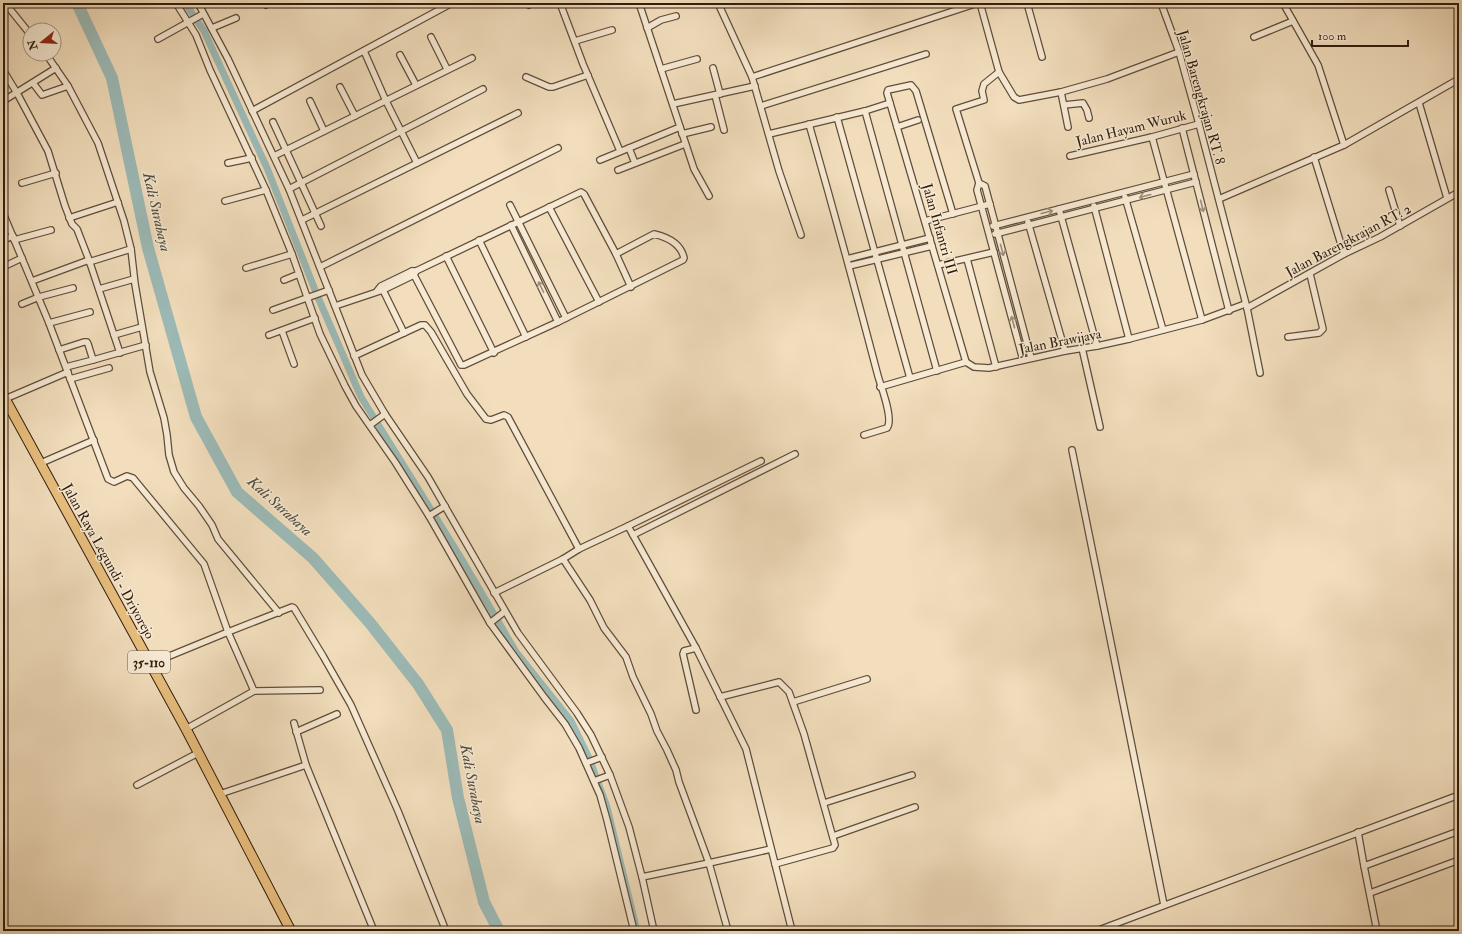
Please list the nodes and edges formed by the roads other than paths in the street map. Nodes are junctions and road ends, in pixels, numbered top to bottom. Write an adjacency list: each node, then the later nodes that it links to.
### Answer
1 (5, 3): 17 (street)
2 (176, 3): 16 (street)
3 (200, 3): 12 (street)
4 (452, 3): 25 (street)
5 (560, 3): 24 (street)
6 (639, 3): 19 (street)
7 (718, 3): 41 (street)
8 (979, 3): 38 (street); 41 (street)
9 (1027, 3): 29 (street)
10 (1161, 3): 26 (street, Jalan Barengkrajan RT. 8)
11 (1283, 3): 15 (street)
12 (202, 15): 16 (street); 18 (street)
13 (676, 16): 19 (street)
14 (236, 18): 18 (street)
15 (1293, 20): 22 (street); 82 (street)
16 (189, 22): 23 (street); 90 (street)
17 (22, 24)
18 (212, 28): 60 (street)
19 (647, 28): 36 (street)
20 (612, 30): 24 (street)
21 (431, 37): 35 (street)
22 (1254, 37)
23 (158, 39)
24 (575, 41): 39 (street)
25 (364, 52): 54 (street); 60 (street)
26 (1178, 52): 49 (street); 69 (street, Jalan Barengkrajan RT. 8)
27 (926, 54): 58 (street)
28 (400, 55): 44 (street)
29 (1042, 57)
30 (472, 58): 35 (street)
31 (697, 59): 36 (street)
32 (52, 62): 33 (street)
33 (56, 68): 43 (street); 45 (street)
34 (712, 68): 51 (street)
35 (447, 69): 44 (street)
36 (662, 69): 57 (street)
37 (3, 70): 50 (street)
38 (998, 72): 49 (street); 102 (street)
39 (588, 75): 40 (street); 86 (street)
40 (526, 77)
41 (752, 77): 46 (street)
42 (1459, 80): 56 (street)
43 (33, 83): 45 (street); 50 (street)
44 (416, 85): 54 (street)
45 (68, 86): 115 (street)
46 (755, 86): 51 (street); 58 (street)
47 (340, 87): 63 (street)
48 (483, 89): 77 (street)
49 (1061, 92): 59 (street)
50 (17, 93): 52 (street); 96 (street)
51 (718, 94): 57 (street); 75 (street)
52 (3, 101)
53 (310, 101): 76 (street)
54 (386, 101): 63 (street); 77 (street)
55 (890, 103): 61 (street); 72 (street, Jalan Infantri III); 124 (street)
56 (1419, 103): 82 (street); 110 (street)
57 (673, 104): 70 (street)
58 (761, 106): 79 (street)
59 (1064, 106): 65 (street); 73 (street)
60 (252, 111): 87 (street)
61 (865, 111): 64 (street); 145 (street)
62 (518, 113): 93 (street)
63 (355, 116): 76 (street)
64 (837, 117): 68 (street); 148 (street)
65 (1089, 118)
66 (918, 120): 72 (street)
67 (273, 122): 85 (street)
68 (809, 124): 79 (street); 156 (street)
69 (1199, 124): 74 (street, Jalan Hayam Wuruk); 111 (street, Jalan Barengkrajan RT. 8)
70 (680, 127): 78 (street); 84 (street)
71 (711, 127): 78 (street)
72 (897, 127): 129 (street, Jalan Infantri III)
73 (1068, 127)
74 (1182, 128): 80 (street, Jalan Hayam Wuruk); 97 (street)
75 (724, 130)
76 (324, 131): 85 (street)
77 (402, 131): 93 (street); 101 (street)
78 (682, 134): 81 (street)
79 (769, 134): 139 (street)
80 (1152, 137): 88 (street, Jalan Hayam Wuruk); 98 (street)
81 (685, 144): 94 (street); 109 (street)
82 (1344, 145): 89 (street)
83 (558, 148): 163 (street)
84 (629, 148): 86 (street); 94 (street)
85 (286, 150): 87 (street); 101 (street)
86 (620, 151): 91 (street)
87 (274, 156): 103 (street)
88 (1070, 156)
89 (1314, 157): 111 (street); 153 (street)
90 (252, 158): 92 (street); 104 (street)
91 (600, 160)
92 (228, 162)
93 (417, 163): 123 (street)
94 (635, 163): 95 (street)
95 (618, 170)
96 (56, 173): 100 (street); 127 (street)
97 (1194, 174): 98 (street); 99 (street)
98 (1164, 182): 105 (street); 107 (street)
99 (1196, 182): 105 (street); 183 (street, one-way to 183)
100 (22, 183)
101 (301, 183): 103 (street); 123 (street)
102 (979, 183): 116 (street); 118 (street)
103 (289, 189): 128 (street)
104 (266, 190): 114 (street); 151 (street)
105 (1166, 190): 113 (street, one-way to 113); 187 (street)
106 (1389, 190): 135 (street)
107 (1124, 192): 112 (street); 113 (street)
108 (1459, 192): 110 (street, Jalan Barengkrajan RT. 2)
109 (709, 196)
110 (1447, 198): 135 (street, Jalan Barengkrajan RT. 2)
111 (1218, 199): 181 (street)
112 (1092, 200): 120 (street); 121 (street)
113 (1126, 200): 121 (street); 191 (street)
114 (224, 201)
115 (118, 202): 127 (street); 147 (street)
116 (990, 204): 118 (street); 132 (street)
117 (510, 205): 130 (street)
118 (982, 206): 124 (street); 136 (street)
119 (549, 207): 130 (street); 152 (street); 178 (street)
120 (1059, 209): 125 (street, one-way to 120); 126 (street)
121 (1094, 209): 126 (street); 198 (street)
122 (3, 213): 141 (street)
123 (316, 214): 128 (street); 134 (street)
124 (953, 214): 129 (street)
125 (1027, 217): 132 (street); 133 (street)
126 (1062, 217): 133 (street); 200 (street)
127 (69, 218): 159 (street)
128 (302, 220): 163 (street)
129 (925, 221): 142 (street, Jalan Infantri III)
130 (518, 222): 131 (street); 186 (street)
131 (511, 225): 144 (street); 188 (street, one-way to 131)
132 (995, 225): 136 (street); 138 (street)
133 (1029, 225): 138 (street); 203 (street)
134 (321, 226)
135 (1400, 226): 153 (street, Jalan Barengkrajan RT. 2)
136 (988, 227): 140 (street)
137 (51, 230): 141 (street)
138 (998, 233): 140 (street); 207 (street, one-way to 207)
139 (801, 235)
140 (990, 236): 149 (street)
141 (14, 238): 143 (street); 155 (street)
142 (930, 238): 145 (street); 146 (street, Jalan Infantri III)
143 (3, 240)
144 (479, 240): 154 (street); 196 (street)
145 (903, 245): 148 (street); 150 (street)
146 (932, 246): 150 (street); 160 (street, Jalan Infantri III)
147 (130, 249): 159 (street); 168 (street)
148 (874, 252): 156 (street); 158 (street)
149 (994, 252): 157 (street); 209 (street, one-way to 149)
150 (905, 253): 158 (street); 215 (street)
151 (292, 254): 164 (street); 166 (street)
152 (616, 254): 171 (street); 171 (street)
153 (1344, 254): 167 (street, Jalan Barengkrajan RT. 2)
154 (446, 256): 165 (street); 205 (street)
155 (22, 258): 162 (street); 170 (street)
156 (847, 259): 161 (street)
157 (967, 259): 160 (street); 212 (street)
158 (877, 260): 161 (street); 217 (street)
159 (89, 261): 170 (street); 175 (street)
160 (938, 265): 210 (street, Jalan Infantri III)
161 (849, 266): 219 (street)
162 (3, 267)
163 (320, 267): 173 (street)
164 (246, 268)
165 (414, 272): 174 (street); 205 (street)
166 (299, 274): 169 (street); 176 (street)
167 (1310, 274): 181 (street, Jalan Barengkrajan RT. 2); 197 (street)
168 (134, 279): 175 (street); 190 (street)
169 (284, 280)
170 (32, 281): 177 (street)
171 (631, 286): 178 (street)
172 (73, 288): 177 (street)
173 (326, 288): 176 (street); 180 (street)
174 (382, 288): 180 (street); 193 (street)
175 (99, 289): 194 (street)
176 (308, 297): 182 (street); 185 (street)
177 (39, 298): 179 (street); 189 (street)
178 (600, 302): 186 (street)
179 (22, 304)
180 (335, 306): 206 (street)
181 (1246, 306): 183 (street, Jalan Brawijaya); 216 (street)
182 (273, 310)
183 (1229, 311): 187 (street, Jalan Brawijaya)
184 (90, 312): 189 (street)
185 (315, 318): 192 (street); 222 (street)
186 (566, 318): 188 (street)
187 (1202, 320): 191 (street, Jalan Brawijaya)
188 (558, 322): 196 (street)
189 (49, 323): 202 (street)
190 (142, 327): 194 (street); 199 (street)
191 (1163, 330): 198 (street, Jalan Brawijaya)
192 (282, 331): 195 (street); 211 (street)
193 (404, 333): 206 (street); 234 (street)
194 (114, 335): 204 (street)
195 (269, 335)
196 (526, 337): 205 (street)
197 (1288, 337)
198 (1129, 339): 200 (street, Jalan Brawijaya)
199 (146, 345): 204 (street); 237 (street)
200 (1097, 346): 201 (street, Jalan Brawijaya)
201 (1082, 348): 203 (street, Jalan Brawijaya); 223 (street)
202 (59, 350): 208 (street); 214 (street)
203 (1065, 350): 207 (street, Jalan Brawijaya)
204 (120, 353): 208 (street)
205 (494, 353)
206 (354, 356): 221 (street)
207 (1031, 358): 209 (street, Jalan Brawijaya)
208 (93, 360): 214 (street)
209 (1023, 360): 212 (street, Jalan Brawijaya)
210 (966, 362): 212 (street, Jalan Brawijaya); 215 (street)
211 (294, 364)
212 (996, 367)
213 (110, 368): 218 (street)
214 (67, 370): 218 (street); 220 (street)
215 (937, 371): 217 (street)
216 (1260, 374)
217 (910, 378): 219 (street)
218 (70, 379): 225 (street)
219 (880, 387): 224 (street)
220 (4, 397): 229 (main road, Jalan Raya Legundi - Driyorejo / 35-110)
221 (383, 416): 222 (street); 230 (street)
222 (371, 424): 231 (street)
223 (1100, 427)
224 (864, 435)
225 (94, 440): 229 (street); 240 (street)
226 (1072, 450): 275 (street)
227 (795, 454): 233 (street)
228 (760, 461): 232 (street)
229 (40, 463): 242 (main road, Jalan Raya Legundi - Driyorejo / 35-110)
230 (442, 508): 231 (street); 236 (street)
231 (429, 515): 239 (street)
232 (628, 526): 233 (street); 234 (street)
233 (633, 535): 241 (street)
234 (579, 549): 235 (street)
235 (564, 559): 236 (street); 270 (street)
236 (494, 593): 238 (street)
237 (279, 613): 240 (street); 278 (street)
238 (502, 613): 239 (street); 254 (street)
239 (491, 622): 255 (street)
240 (228, 632): 242 (street); 245 (street)
241 (696, 648): 246 (street); 248 (street)
242 (150, 664): 251 (main road, Jalan Raya Legundi - Driyorejo / 35-110)
243 (867, 679): 247 (street)
244 (320, 690): 245 (street)
245 (254, 691): 251 (street)
246 (722, 697): 247 (street); 268 (street)
247 (793, 702): 263 (street)
248 (696, 710)
249 (336, 714): 252 (street)
250 (294, 723): 252 (street)
251 (186, 728): 253 (main road, Jalan Raya Legundi - Driyorejo / 35-110)
252 (296, 732): 256 (street)
253 (198, 753): 260 (street); 261 (main road, Jalan Raya Legundi - Driyorejo / 35-110)
254 (599, 758): 255 (street); 257 (street)
255 (587, 763): 259 (street)
256 (306, 765): 261 (street); 277 (street)
257 (609, 775): 259 (street); 273 (street)
258 (912, 775): 263 (street)
259 (595, 781): 279 (street)
260 (137, 785)
261 (220, 794): 276 (main road, Jalan Raya Legundi - Driyorejo / 35-110)
262 (1459, 795): 266 (street)
263 (824, 803): 267 (street)
264 (915, 807): 267 (street)
265 (1459, 831): 272 (street)
266 (1358, 832): 272 (street); 275 (street)
267 (833, 836): 271 (street)
268 (771, 849): 270 (street); 271 (street)
269 (1459, 860): 274 (street)
270 (709, 863): 273 (street); 281 (street)
271 (778, 863): 282 (street)
272 (1364, 866): 274 (street)
273 (642, 877): 280 (street)
274 (1370, 893): 284 (street)
275 (1164, 905): 283 (street)
276 (291, 931)
277 (374, 931)
278 (446, 931)
279 (634, 931)
280 (654, 931)
281 (728, 931)
282 (792, 931)
283 (1096, 931)
284 (1377, 931)

